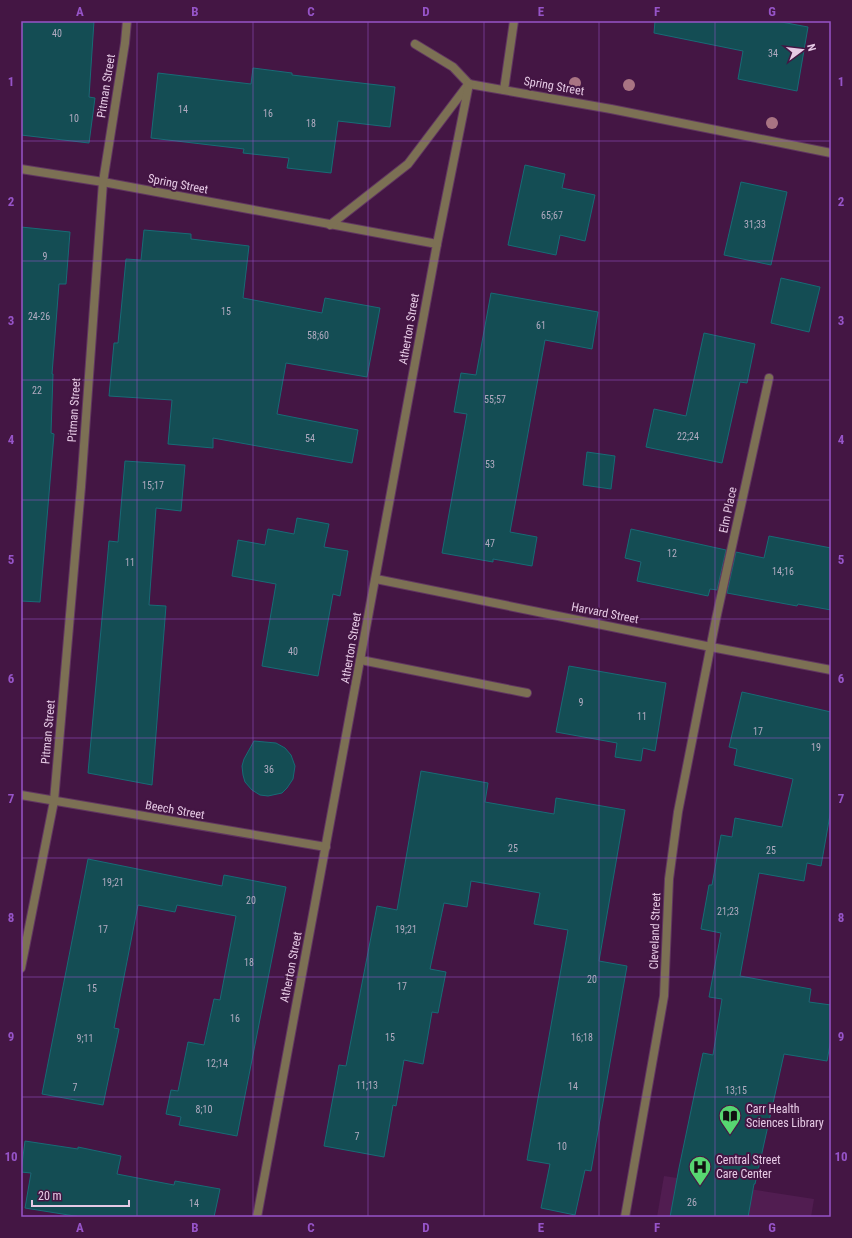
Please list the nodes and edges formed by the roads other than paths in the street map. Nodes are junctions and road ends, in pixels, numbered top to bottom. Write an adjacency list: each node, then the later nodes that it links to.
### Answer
1 (127, 21): 8 (street, Pitman Street)
2 (514, 21): 5 (street)
3 (416, 44): 4 (street)
4 (469, 84): 5 (street, Spring Street); 9 (street); 10 (street, Atherton Street)
5 (504, 90): 6 (street, Spring Street)
6 (831, 153)
7 (21, 169): 8 (street, Spring Street)
8 (103, 182): 9 (street, Spring Street); 18 (street, Pitman Street)
9 (330, 225): 10 (street, Spring Street)
10 (437, 244): 12 (street, Atherton Street)
11 (769, 378): 13 (street, Elm Place)
12 (376, 579): 13 (street, Harvard Street); 14 (street, Atherton Street)
13 (711, 647): 15 (street, Harvard Street); 22 (street, Cleveland Street)
14 (361, 660): 16 (street); 19 (street, Atherton Street)
15 (831, 670)
16 (527, 693)
17 (21, 795): 18 (street, Beech Street)
18 (54, 801): 19 (street, Beech Street); 20 (street, Pitman Street)
19 (326, 847): 21 (street, Atherton Street)
20 (21, 968)
21 (257, 1217)
22 (625, 1217)

